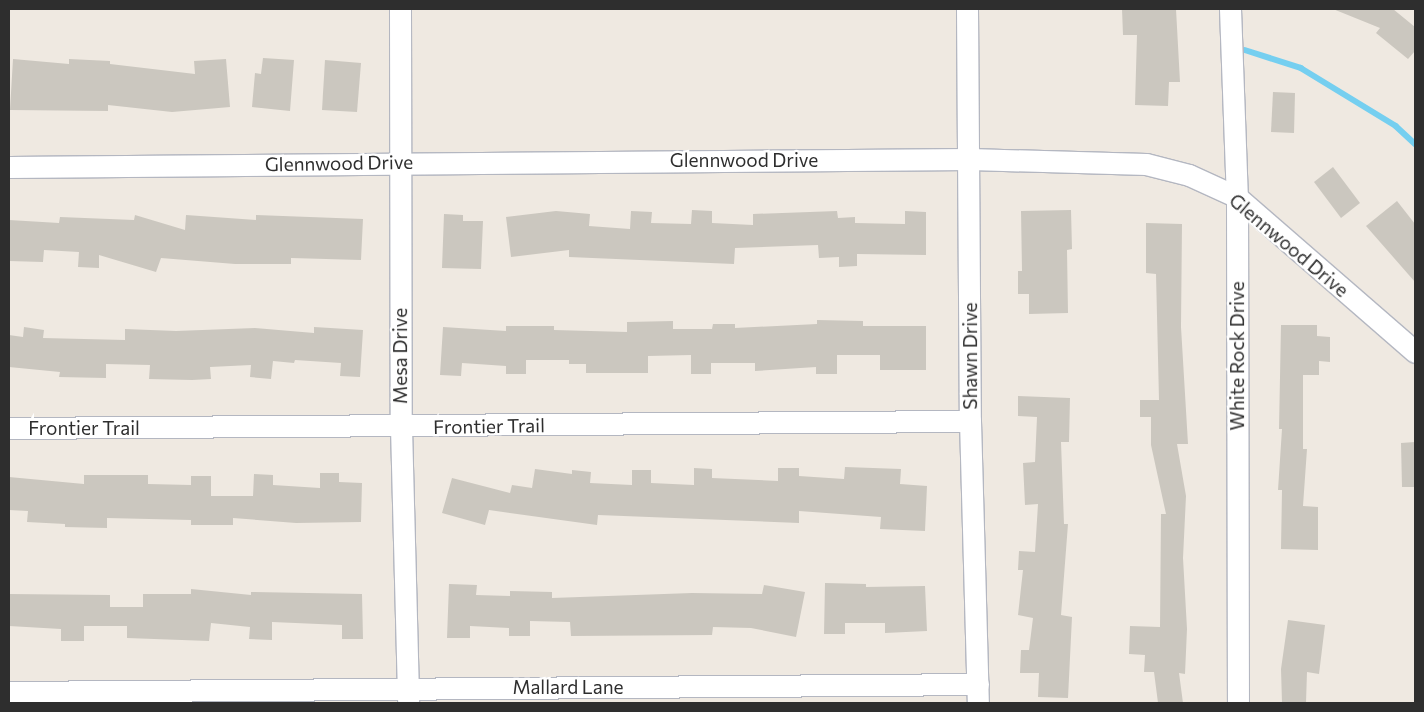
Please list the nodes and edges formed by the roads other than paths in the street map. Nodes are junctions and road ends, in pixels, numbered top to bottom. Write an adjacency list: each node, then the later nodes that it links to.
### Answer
1 (400, 9): 5 (street, Mesa Drive)
2 (967, 9): 4 (street, Shawn Drive)
3 (1230, 9): 7 (street, White Rock Drive)
4 (970, 159): 5 (street, Glennwood Drive); 7 (street, Glennwood Drive); 9 (street, Shawn Drive)
5 (399, 162): 6 (street, Glennwood Drive); 10 (street, Mesa Drive)
6 (9, 166)
7 (1237, 197): 8 (street, Glennwood Drive); 15 (street, White Rock Drive)
8 (1415, 352)
9 (970, 421): 10 (street, Frontier Trail); 13 (street, Shawn Drive)
10 (401, 427): 11 (street, Frontier Trail); 14 (street, Mesa Drive)
11 (9, 428)
12 (9, 692): 14 (street, Mallard Lane)
13 (978, 694): 14 (street, Mallard Lane)
14 (408, 696)
15 (1238, 703)

